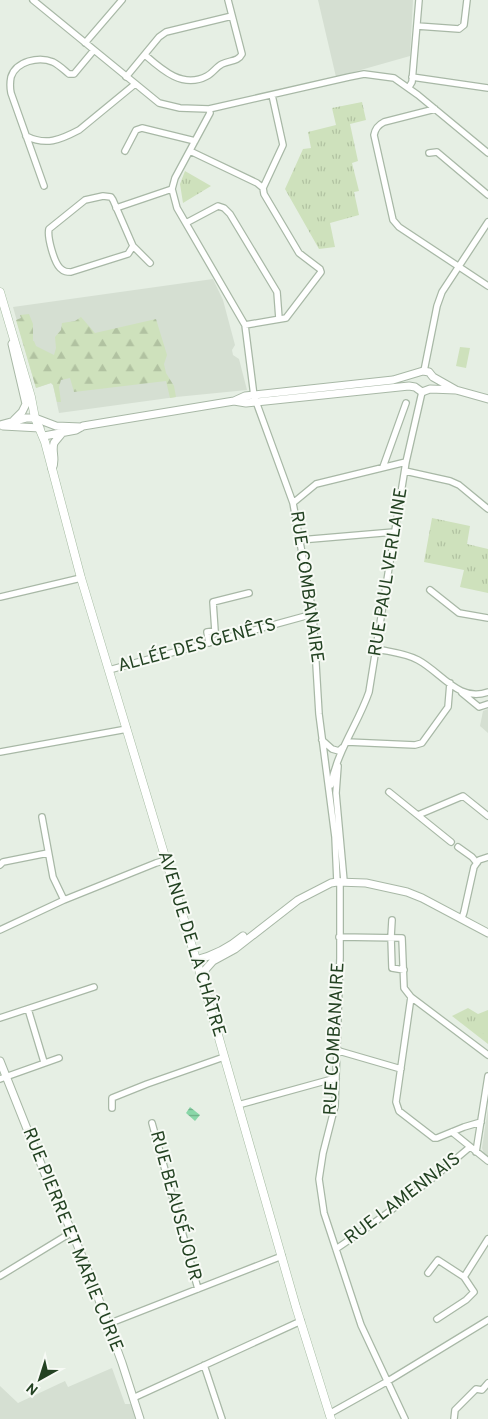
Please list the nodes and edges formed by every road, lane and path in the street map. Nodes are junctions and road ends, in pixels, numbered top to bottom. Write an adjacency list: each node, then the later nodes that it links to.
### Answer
1 (33, 0): 8 (street)
2 (122, 0): 8 (street)
3 (228, 0): 6 (street)
4 (419, 0): 7 (street)
5 (467, 0): 7 (street)
6 (232, 16): 10 (street); 10 (street)
7 (418, 26): 12 (street)
8 (85, 43): 9 (street)
9 (94, 50): 11 (street); 19 (street)
10 (145, 55): 11 (street)
11 (126, 77): 13 (street)
12 (412, 77): 14 (street); 15 (street)
13 (135, 84): 17 (street); 19 (street)
14 (409, 88): 16 (street); 18 (street)
15 (488, 88)
16 (272, 95): 17 (street); 26 (street)
17 (209, 109): 20 (street)
18 (435, 109): 24 (street); 34 (street)
19 (26, 136): 25 (street)
20 (195, 141): 21 (street); 22 (street)
21 (126, 151)
22 (190, 151): 26 (street); 27 (street)
23 (429, 153): 28 (street)
24 (488, 153)
25 (44, 186)
26 (263, 188): 37 (street)
27 (172, 189): 29 (street); 31 (street)
28 (488, 195)
29 (116, 208): 32 (street); 32 (street)
30 (488, 222): 34 (street)
31 (186, 224): 37 (street); 39 (street)
32 (133, 246): 33 (street)
33 (150, 264)
34 (458, 267): 35 (street); 40 (street)
35 (488, 286)
36 (0, 292): 38 (main road, AVENUE DE LA CHÂTRE)
37 (279, 319): 39 (street)
38 (7, 321): 50 (main road, AVENUE DE LA CHÂTRE); 51 (street, AVENUE DE LA CHÂTRE)
39 (245, 325): 47 (street)
40 (424, 371): 41 (street); 42 (street)
41 (416, 374): 43 (street); 47 (street)
42 (433, 377): 44 (street); 45 (street)
43 (415, 387): 46 (street); 47 (street)
44 (430, 390): 45 (street); 46 (street)
45 (456, 390): 48 (street)
46 (422, 392): 57 (street, RUE PAUL VERLAINE)
47 (255, 399): 54 (street); 61 (street)
48 (488, 399)
49 (406, 403): 58 (street)
50 (35, 418): 51 (street); 53 (street); 55 (main road, AVENUE DE LA CHÂTRE)
51 (14, 420): 52 (street)
52 (0, 425): 55 (street)
53 (72, 426): 54 (street); 55 (street)
54 (81, 427): 56 (street)
55 (42, 432): 56 (street); 59 (main road, AVENUE DE LA CHÂTRE)
56 (62, 433): 59 (street, AVENUE DE LA CHÂTRE)
57 (406, 462): 58 (street, RUE COMBANAIRE); 60 (street, RUE PAUL VERLAINE)
58 (383, 467): 61 (street, RUE COMBANAIRE)
59 (52, 469): 65 (main road, AVENUE DE LA CHÂTRE)
60 (405, 472): 62 (street); 63 (street, RUE PAUL VERLAINE)
61 (293, 503): 64 (street, RUE COMBANAIRE)
62 (488, 509)
63 (394, 532): 64 (street); 72 (street, RUE PAUL VERLAINE)
64 (300, 540): 69 (street, RUE COMBANAIRE)
65 (81, 578): 68 (street); 73 (main road, AVENUE DE LA CHÂTRE)
66 (430, 590): 70 (street)
67 (248, 593): 71 (street)
68 (0, 597)
69 (313, 614): 71 (street, ALLÉE DES GENÊTS); 79 (street, RUE COMBANAIRE)
70 (488, 618)
71 (209, 644): 73 (street, ALLÉE DES GENÊTS)
72 (377, 649): 74 (street); 80 (street, RUE PAUL VERLAINE)
73 (109, 670): 78 (main road, AVENUE DE LA CHÂTRE)
74 (450, 683): 75 (street); 80 (street)
75 (458, 690): 76 (street); 77 (street)
76 (488, 692)
77 (488, 704)
78 (127, 729): 81 (street); 91 (main road, AVENUE DE LA CHÂTRE)
79 (322, 740): 80 (street); 82 (street, RUE COMBANAIRE)
80 (345, 744): 82 (street, RUE COMBANAIRE); 94 (street, RUE COMBANAIRE)
81 (0, 752)
82 (329, 792): 94 (street, RUE COMBANAIRE)
83 (389, 792): 84 (street)
84 (418, 815): 85 (street); 87 (street)
85 (488, 816)
86 (42, 817): 89 (street)
87 (451, 842)
88 (458, 847): 92 (street)
89 (48, 853): 93 (street); 96 (street)
90 (488, 857): 92 (street)
91 (166, 860): 96 (street); 103 (main road, AVENUE DE LA CHÂTRE)
92 (477, 863): 97 (street)
93 (0, 865)
94 (340, 881): 95 (street); 97 (street); 101 (street, RUE COMBANAIRE)
95 (325, 886): 104 (street); 105 (street)
96 (64, 900): 99 (street)
97 (462, 918): 100 (street)
98 (392, 920): 102 (street)
99 (0, 930)
100 (488, 933)
101 (339, 937): 102 (street); 113 (street, RUE COMBANAIRE)
102 (390, 937): 107 (street); 107 (street)
103 (192, 950): 104 (street); 106 (main road, AVENUE DE LA CHÂTRE)
104 (207, 956): 105 (street); 106 (street)
105 (215, 959): 109 (street)
106 (196, 960): 109 (main road, AVENUE DE LA CHÂTRE)
107 (404, 970): 110 (street)
108 (94, 986): 111 (street)
109 (204, 986): 115 (main road, AVENUE DE LA CHÂTRE)
110 (411, 997): 114 (street); 119 (street)
111 (28, 1009): 112 (street); 118 (street)
112 (0, 1018)
113 (336, 1048): 119 (street); 122 (street, RUE COMBANAIRE)
114 (488, 1055)
115 (224, 1057): 123 (main road, AVENUE DE LA CHÂTRE); 124 (street)
116 (58, 1058): 118 (street)
117 (0, 1061): 121 (street, RUE PIERRE ET MARIE CURIE)
118 (44, 1062): 121 (street)
119 (401, 1069): 127 (street)
120 (488, 1076): 126 (street)
121 (3, 1078): 131 (street, RUE PIERRE ET MARIE CURIE)
122 (336, 1078): 123 (street); 133 (street, RUE COMBANAIRE)
123 (238, 1105): 134 (main road, AVENUE DE LA CHÂTRE)
124 (112, 1108)
125 (152, 1122): 138 (street, RUE BEAUSÉJOUR)
126 (482, 1122): 127 (street); 129 (street)
127 (452, 1132): 128 (street)
128 (470, 1147): 129 (street); 133 (street, RUE LAMENNAIS)
129 (476, 1152): 130 (street)
130 (488, 1161)
131 (72, 1232): 136 (street); 142 (street, RUE PIERRE ET MARIE CURIE)
132 (488, 1239): 137 (street)
133 (336, 1249): 144 (street, RUE COMBANAIRE)
134 (282, 1256): 138 (street); 141 (main road, AVENUE DE LA CHÂTRE)
135 (428, 1273): 137 (street)
136 (0, 1276)
137 (464, 1277): 139 (street)
138 (198, 1289): 142 (street)
139 (436, 1319)
140 (488, 1320): 144 (street)
141 (301, 1321): 143 (street); 147 (main road, AVENUE DE LA CHÂTRE)
142 (108, 1324): 146 (street, RUE PIERRE ET MARIE CURIE)
143 (204, 1365): 146 (street); 149 (street)
144 (388, 1381): 147 (street); 150 (street, RUE COMBANAIRE)
145 (488, 1383): 151 (street)
146 (133, 1398): 148 (street, RUE PIERRE ET MARIE CURIE)
147 (330, 1416)
148 (140, 1419)
149 (222, 1419)
150 (405, 1419)
151 (454, 1419)

